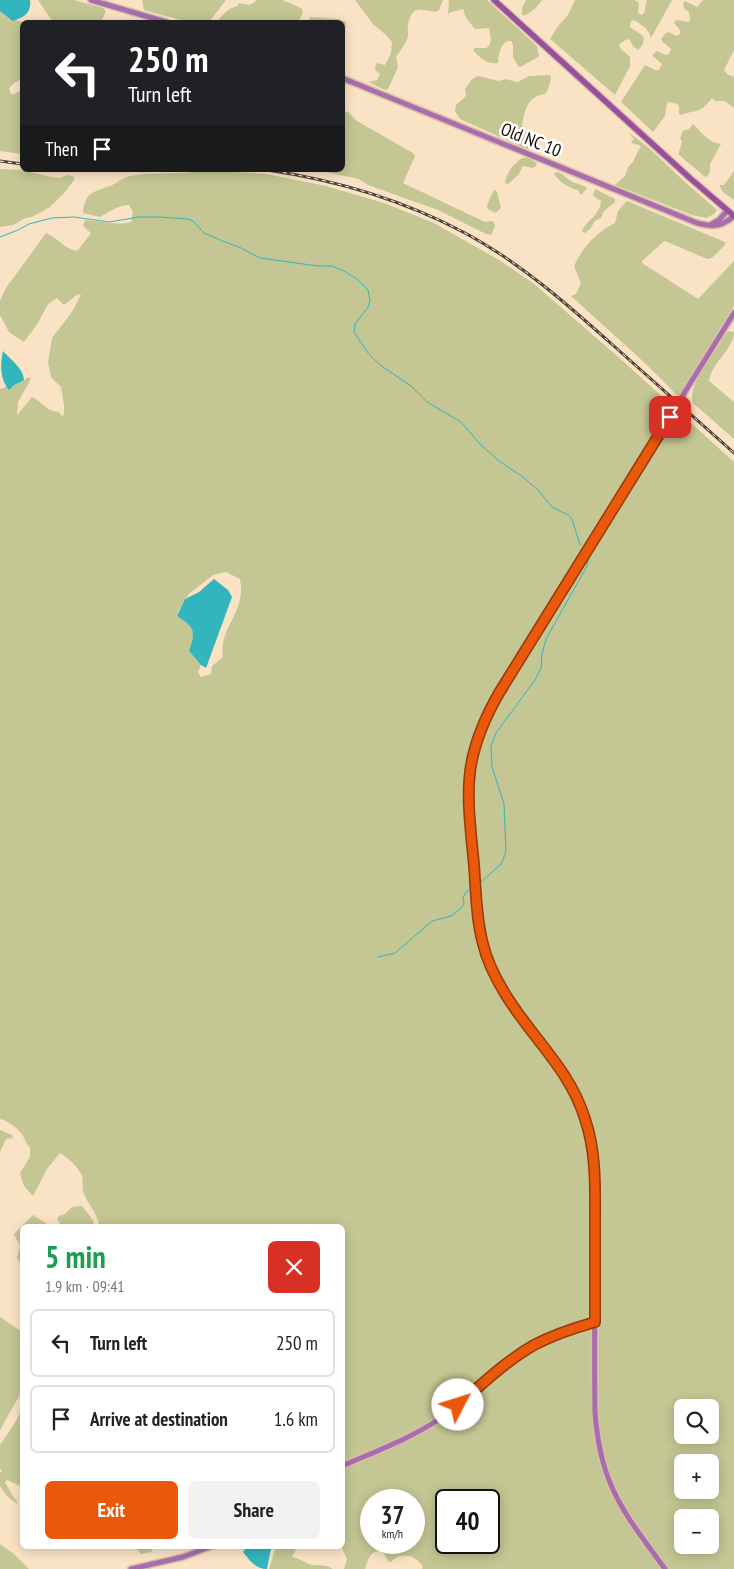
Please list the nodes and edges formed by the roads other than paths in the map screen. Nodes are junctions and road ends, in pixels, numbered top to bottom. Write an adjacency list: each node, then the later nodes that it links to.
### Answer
1 (91, 0): 3 (street)
2 (494, 0): 5 (main road)
3 (159, 20)
4 (345, 79): 7 (street, Old NC 10)
5 (727, 211): 6 (main road); 7 (street)
6 (734, 216): 7 (street)
7 (709, 225)
8 (734, 314): 9 (street, bridge)
9 (595, 1322): 10 (street); 13 (street)
10 (345, 1465)
11 (204, 1549): 12 (street)
12 (131, 1569)
13 (665, 1569)

